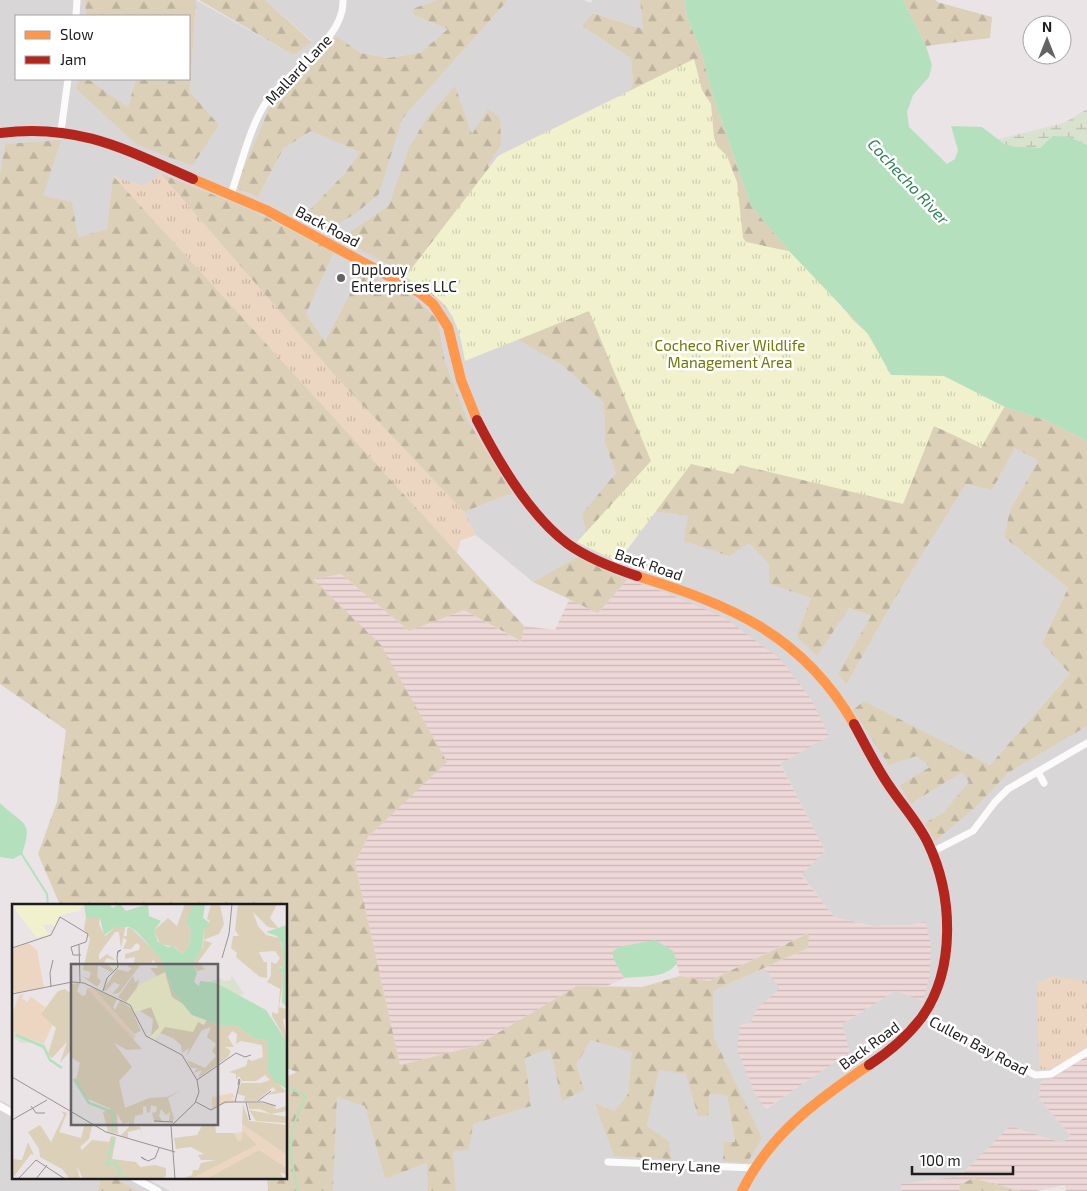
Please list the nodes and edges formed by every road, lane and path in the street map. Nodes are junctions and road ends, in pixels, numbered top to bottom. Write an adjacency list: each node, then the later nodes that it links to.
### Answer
1 (77, 0): 3 (street)
2 (344, 0): 7 (street, Mallard Lane)
3 (76, 15)
4 (68, 80): 5 (street)
5 (61, 131): 6 (street, Back Road); 7 (street, Back Road)
6 (0, 133)
7 (231, 194): 11 (street, Back Road)
8 (1087, 743): 9 (street)
9 (1038, 772): 10 (street); 11 (street)
10 (1044, 783)
11 (932, 852): 12 (street, Back Road)
12 (924, 1015): 13 (street, Cullen Bay Road); 17 (street, Back Road)
13 (1087, 1052)
14 (0, 1106): 15 (street)
15 (12, 1113)
16 (608, 1162): 17 (street, Emery Lane)
17 (754, 1168): 20 (street, Back Road)
18 (134, 1178): 19 (street)
19 (158, 1191)
20 (742, 1191)

